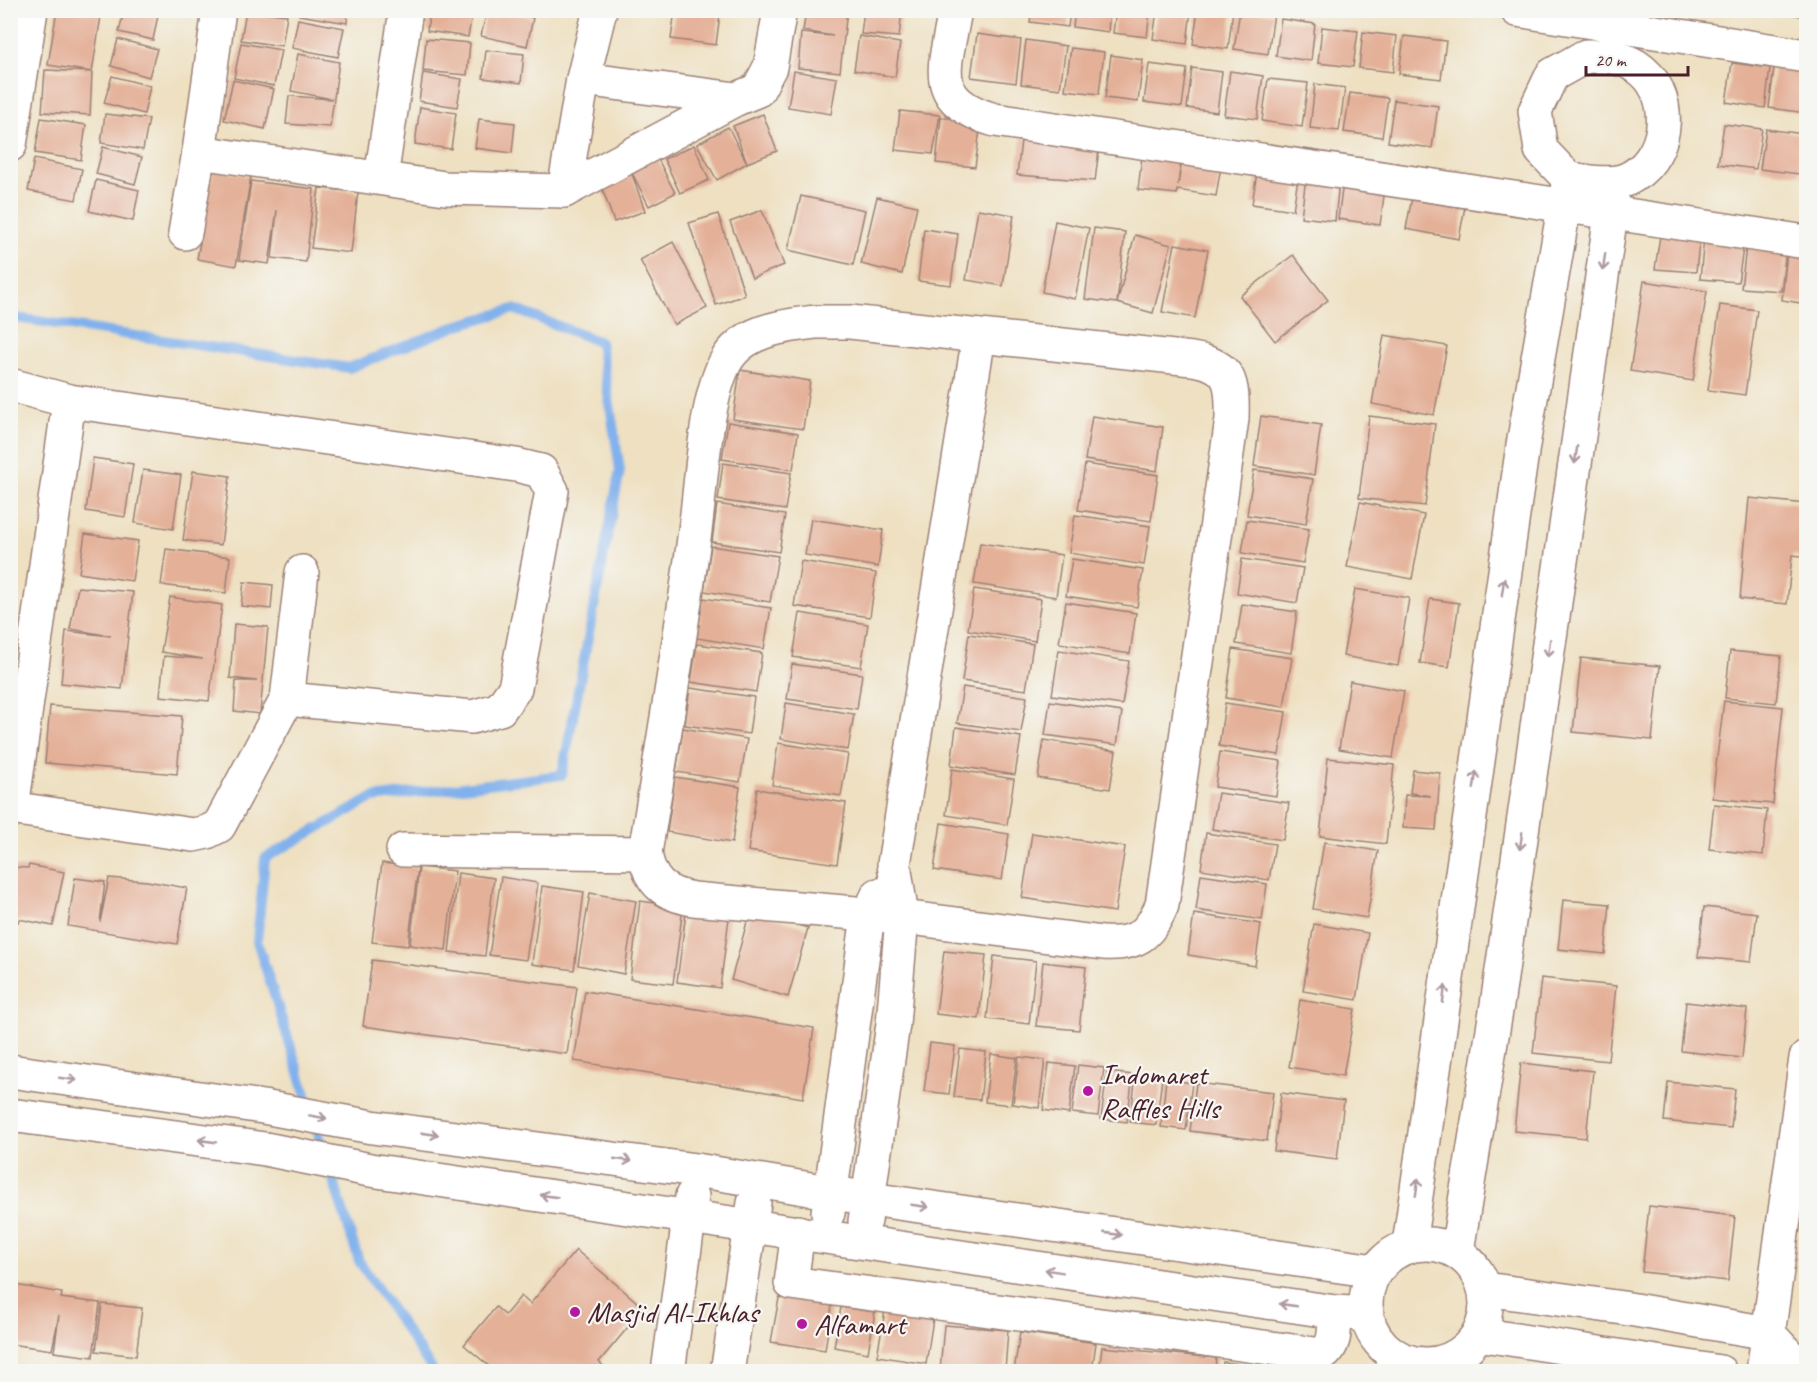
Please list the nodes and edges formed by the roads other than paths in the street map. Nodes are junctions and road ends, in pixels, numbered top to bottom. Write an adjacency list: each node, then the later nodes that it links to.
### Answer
1 (31, 10): 15 (street)
2 (219, 10): 16 (street)
3 (406, 10): 17 (street)
4 (600, 10): 13 (street)
5 (780, 10): 14 (street)
6 (955, 10): 19 (street)
7 (1518, 10): 8 (street)
8 (1592, 16): 9 (street); 10 (street)
9 (1643, 20): 11 (street); 12 (street)
10 (1587, 56): 12 (street); 19 (street)
11 (1806, 56)
12 (1637, 67): 20 (street)
13 (583, 79): 14 (street); 18 (street)
14 (736, 99): 18 (street)
15 (10, 145)
16 (199, 152): 17 (street); 21 (street)
17 (381, 178): 18 (street)
18 (564, 191)
19 (1566, 193): 20 (street); 46 (street, one-way to 19)
20 (1612, 199): 22 (street); 47 (street, one-way to 47)
21 (185, 233)
22 (1806, 242)
23 (979, 336): 30 (street); 31 (street); 33 (street)
24 (10, 386): 25 (street)
25 (69, 401): 27 (street); 28 (street)
26 (302, 572): 27 (street)
27 (288, 699): 28 (street)
28 (11, 808)
29 (403, 850): 30 (street)
30 (645, 853): 32 (street)
31 (894, 864): 32 (street); 33 (street)
32 (868, 915): 33 (street); 40 (street)
33 (902, 917): 41 (street)
34 (1806, 1058): 36 (street)
35 (10, 1071): 38 (street, one-way to 38)
36 (1804, 1093): 51 (street)
37 (10, 1115): 42 (street, one-way to 37)
38 (696, 1170): 39 (street); 42 (street)
39 (757, 1180): 40 (street); 43 (street)
40 (832, 1192): 41 (street); 44 (street)
41 (870, 1199): 45 (street); 48 (street, one-way to 48)
42 (690, 1217): 43 (street); 56 (street)
43 (750, 1225): 44 (street); 57 (street)
44 (810, 1234): 45 (street); 50 (street)
45 (861, 1241): 50 (street, one-way to 45)
46 (1408, 1245): 47 (street); 48 (street)
47 (1457, 1251): 49 (street)
48 (1375, 1271): 50 (street)
49 (1485, 1289): 51 (street); 52 (street)
50 (1351, 1313): 53 (street)
51 (1768, 1333): 54 (street); 59 (street)
52 (1478, 1334): 55 (street); 58 (street)
53 (1388, 1362): 55 (street)
54 (1791, 1364)
55 (1443, 1367)
56 (668, 1371)
57 (727, 1371)
58 (1720, 1371)
59 (1763, 1371)

